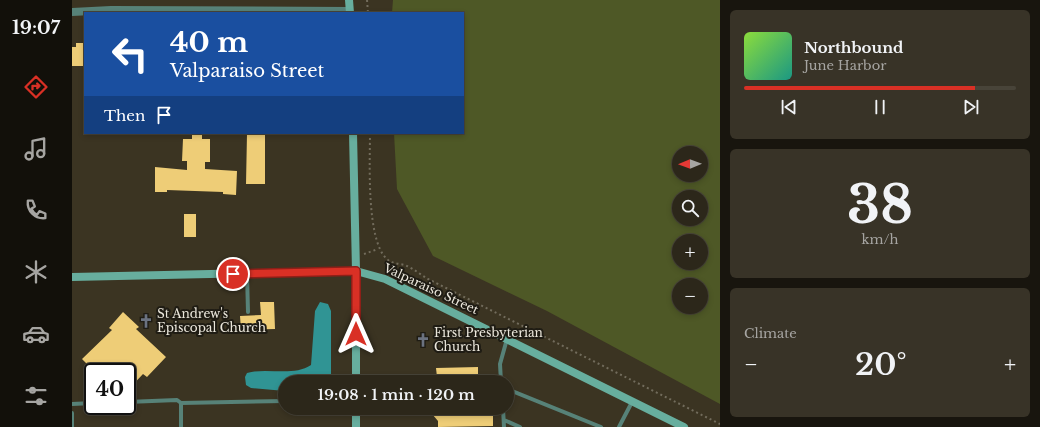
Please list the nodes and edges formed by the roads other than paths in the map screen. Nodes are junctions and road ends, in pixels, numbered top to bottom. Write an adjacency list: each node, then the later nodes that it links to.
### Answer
1 (349, 0): 3 (street)
2 (72, 12): 3 (street)
3 (349, 12)
4 (353, 134): 5 (street)
5 (356, 271): 6 (street, Valparaiso Street); 9 (street, Valparaiso Street); 10 (street)
6 (247, 274): 7 (street, Valparaiso Street); 8 (lane)
7 (72, 277)
8 (248, 312)
9 (507, 338): 11 (lane); 15 (street, Valparaiso Street)
10 (356, 375)
11 (501, 375)
12 (514, 392): 28 (lane)
13 (278, 401): 17 (lane)
14 (136, 402): 17 (lane)
15 (632, 402): 29 (lane); 30 (street, Valparaiso Street)
16 (84, 403): 18 (lane)
17 (181, 403): 24 (lane)
18 (72, 404)
19 (72, 413): 23 (lane)
20 (356, 415): 25 (street)
21 (504, 415): 22 (lane)
22 (504, 420): 26 (lane); 27 (lane)
23 (72, 427)
24 (181, 427)
25 (356, 427)
26 (504, 427)
27 (520, 427)
28 (601, 427)
29 (619, 427)
30 (684, 427)

